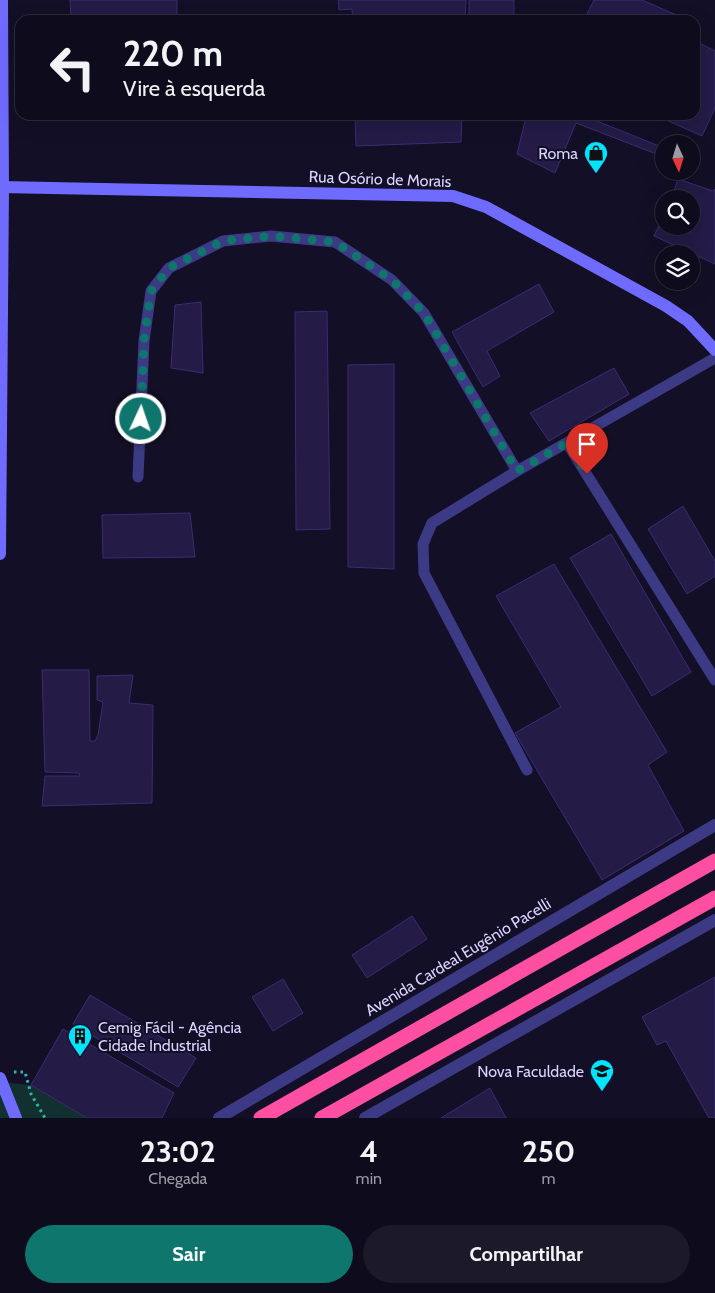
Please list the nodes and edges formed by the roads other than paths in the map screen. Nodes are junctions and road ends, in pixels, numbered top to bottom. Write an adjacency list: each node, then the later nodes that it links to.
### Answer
1 (2, 0): 2 (street)
2 (2, 188): 3 (street, Rua Osório de Morais); 8 (street)
3 (715, 350)
4 (715, 358): 5 (lane)
5 (567, 443): 6 (lane); 9 (lane)
6 (517, 471): 7 (lane); 10 (lane)
7 (138, 477)
8 (0, 554)
9 (715, 680)
10 (527, 770)
11 (715, 825): 17 (street, Avenida Cardeal Eugênio Pacelli)
12 (715, 861): 18 (highway)
13 (715, 898): 19 (highway)
14 (715, 920): 20 (street)
15 (4, 1075): 16 (street)
16 (16, 1118)
17 (219, 1118)
18 (261, 1118)
19 (322, 1118)
20 (365, 1118)

